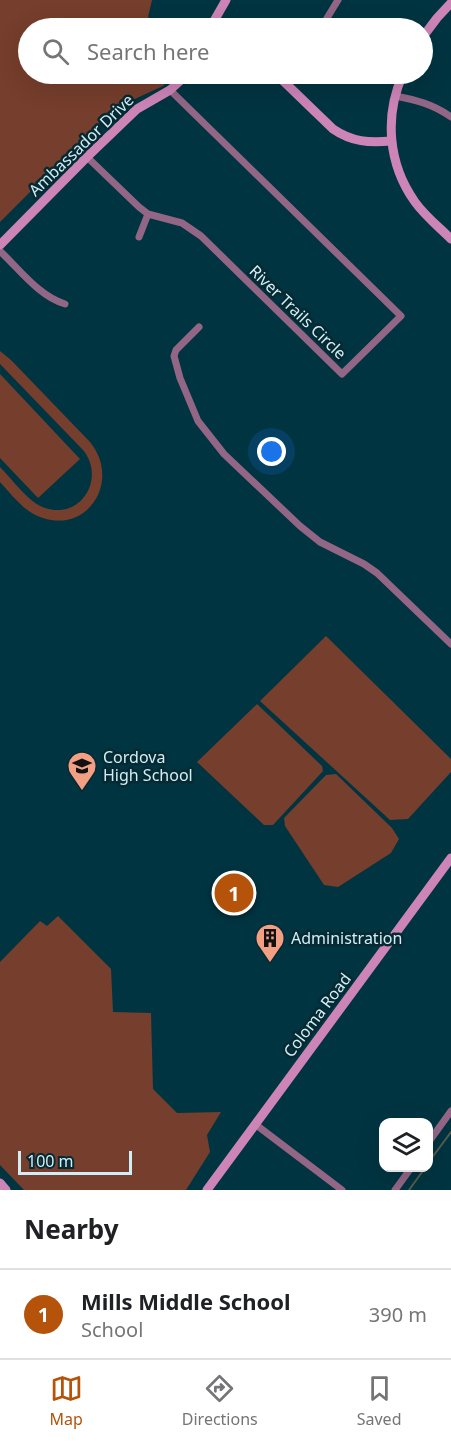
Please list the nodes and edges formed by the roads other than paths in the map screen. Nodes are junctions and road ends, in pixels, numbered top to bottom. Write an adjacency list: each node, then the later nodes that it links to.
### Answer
1 (226, 0): 4 (street)
2 (338, 0): 5 (street)
3 (451, 3): 6 (street)
4 (216, 18)
5 (327, 18)
6 (433, 24)
7 (177, 84): 10 (street, Ambassador Drive)
8 (291, 84): 13 (street)
9 (399, 84): 11 (street)
10 (170, 90): 14 (street, Ambassador Drive); 15 (street, River Trails Circle)
11 (395, 96): 12 (street); 13 (street)
12 (451, 117)
13 (391, 141): 17 (street)
14 (87, 157): 15 (street, River Trails Circle); 18 (street, Ambassador Drive)
15 (148, 214): 16 (street)
16 (139, 237)
17 (451, 239)
18 (0, 245)
19 (0, 250): 20 (street)
20 (65, 304)
21 (200, 327): 22 (street)
22 (451, 644)
23 (451, 858): 25 (street, Coloma Road)
24 (451, 1111): 26 (street)
25 (255, 1124): 30 (street, Coloma Road); 31 (street)
26 (433, 1137)
27 (408, 1172): 32 (street)
28 (0, 1183): 29 (street)
29 (6, 1190)
30 (207, 1190)
31 (342, 1190)
32 (395, 1190)

